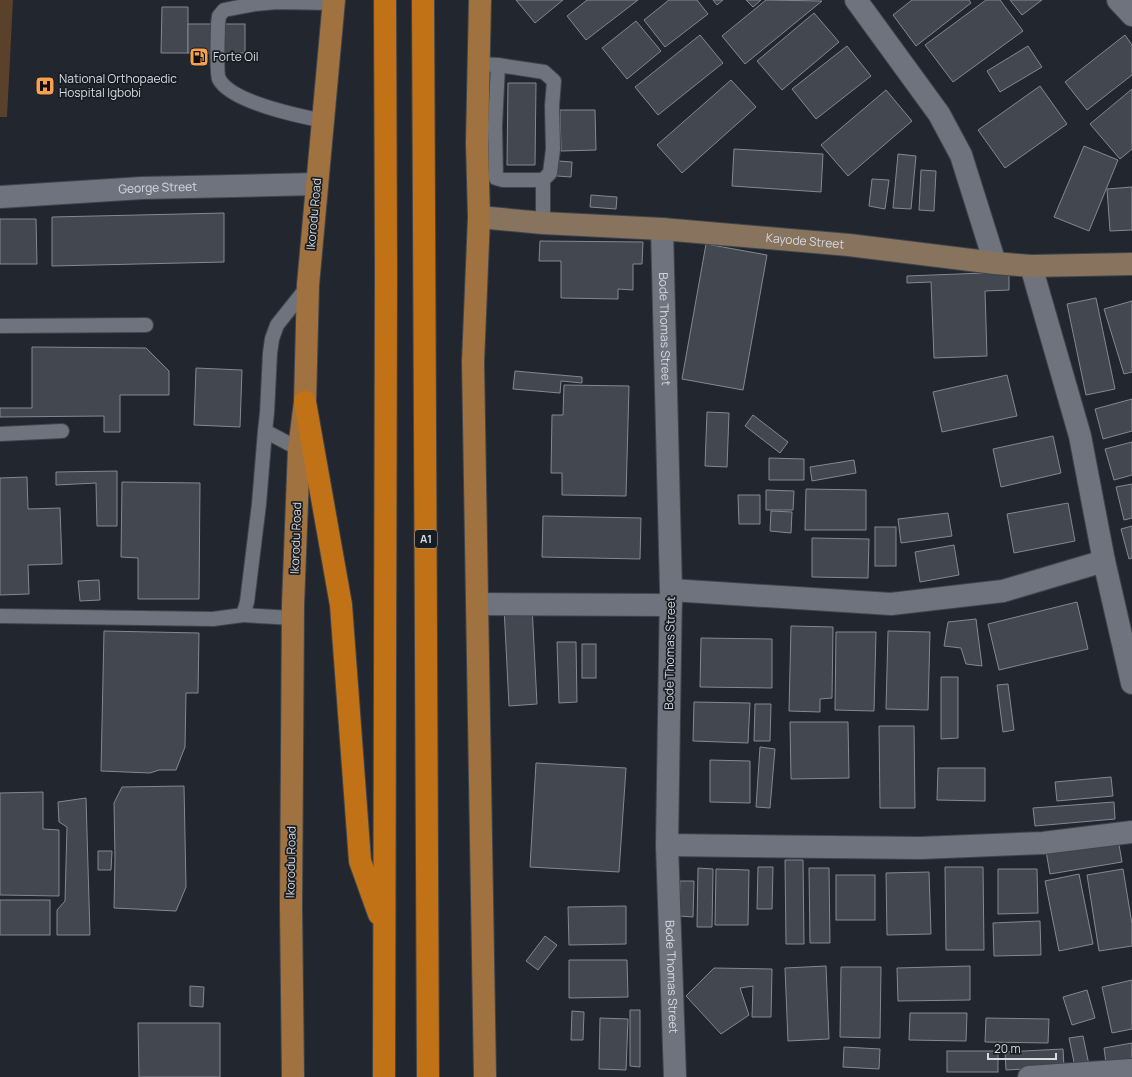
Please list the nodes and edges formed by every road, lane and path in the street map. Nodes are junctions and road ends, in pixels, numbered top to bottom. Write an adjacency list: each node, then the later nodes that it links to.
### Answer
1 (385, 0): 36 (highway)
2 (423, 0): 40 (highway, A1)
3 (480, 0): 8 (main road)
4 (856, 0): 16 (street)
5 (1118, 0): 7 (street)
6 (334, 2): 9 (main road, Ikorodu Road); 9 (lane)
7 (1132, 15)
8 (489, 65): 10 (lane); 10 (lane); 13 (main road)
9 (324, 121): 11 (main road, Ikorodu Road)
10 (543, 180): 14 (lane)
11 (316, 184): 12 (street, George Street); 19 (main road, Ikorodu Road)
12 (0, 197)
13 (479, 217): 14 (main road, Kayode Street); 29 (main road)
14 (543, 223): 15 (main road, Kayode Street)
15 (662, 229): 16 (main road, Kayode Street); 28 (street, Bode Thomas Street)
16 (995, 263): 18 (main road, Kayode Street)
17 (1132, 264): 18 (main road, Kayode Street)
18 (1031, 266): 27 (street)
19 (308, 285): 22 (main road, Ikorodu Road); 24 (lane)
20 (146, 325): 21 (lane)
21 (0, 326)
22 (305, 402): 26 (main road, Ikorodu Road); 36 (highway)
23 (62, 431): 25 (lane)
24 (264, 432): 26 (lane); 30 (lane)
25 (0, 434)
26 (299, 449): 32 (main road, Ikorodu Road)
27 (1104, 560): 28 (street); 33 (street)
28 (671, 598): 29 (street); 35 (street, Bode Thomas Street)
29 (478, 604): 41 (main road)
30 (243, 615): 31 (lane); 32 (lane)
31 (0, 616)
32 (293, 618): 38 (main road, Ikorodu Road)
33 (1132, 683)
34 (1132, 832): 35 (street)
35 (667, 845): 42 (street, Bode Thomas Street)
36 (384, 930): 39 (highway)
37 (1132, 1070): 43 (street)
38 (293, 1077)
39 (384, 1077)
40 (428, 1077)
41 (485, 1077)
42 (675, 1077)
43 (1029, 1077)

